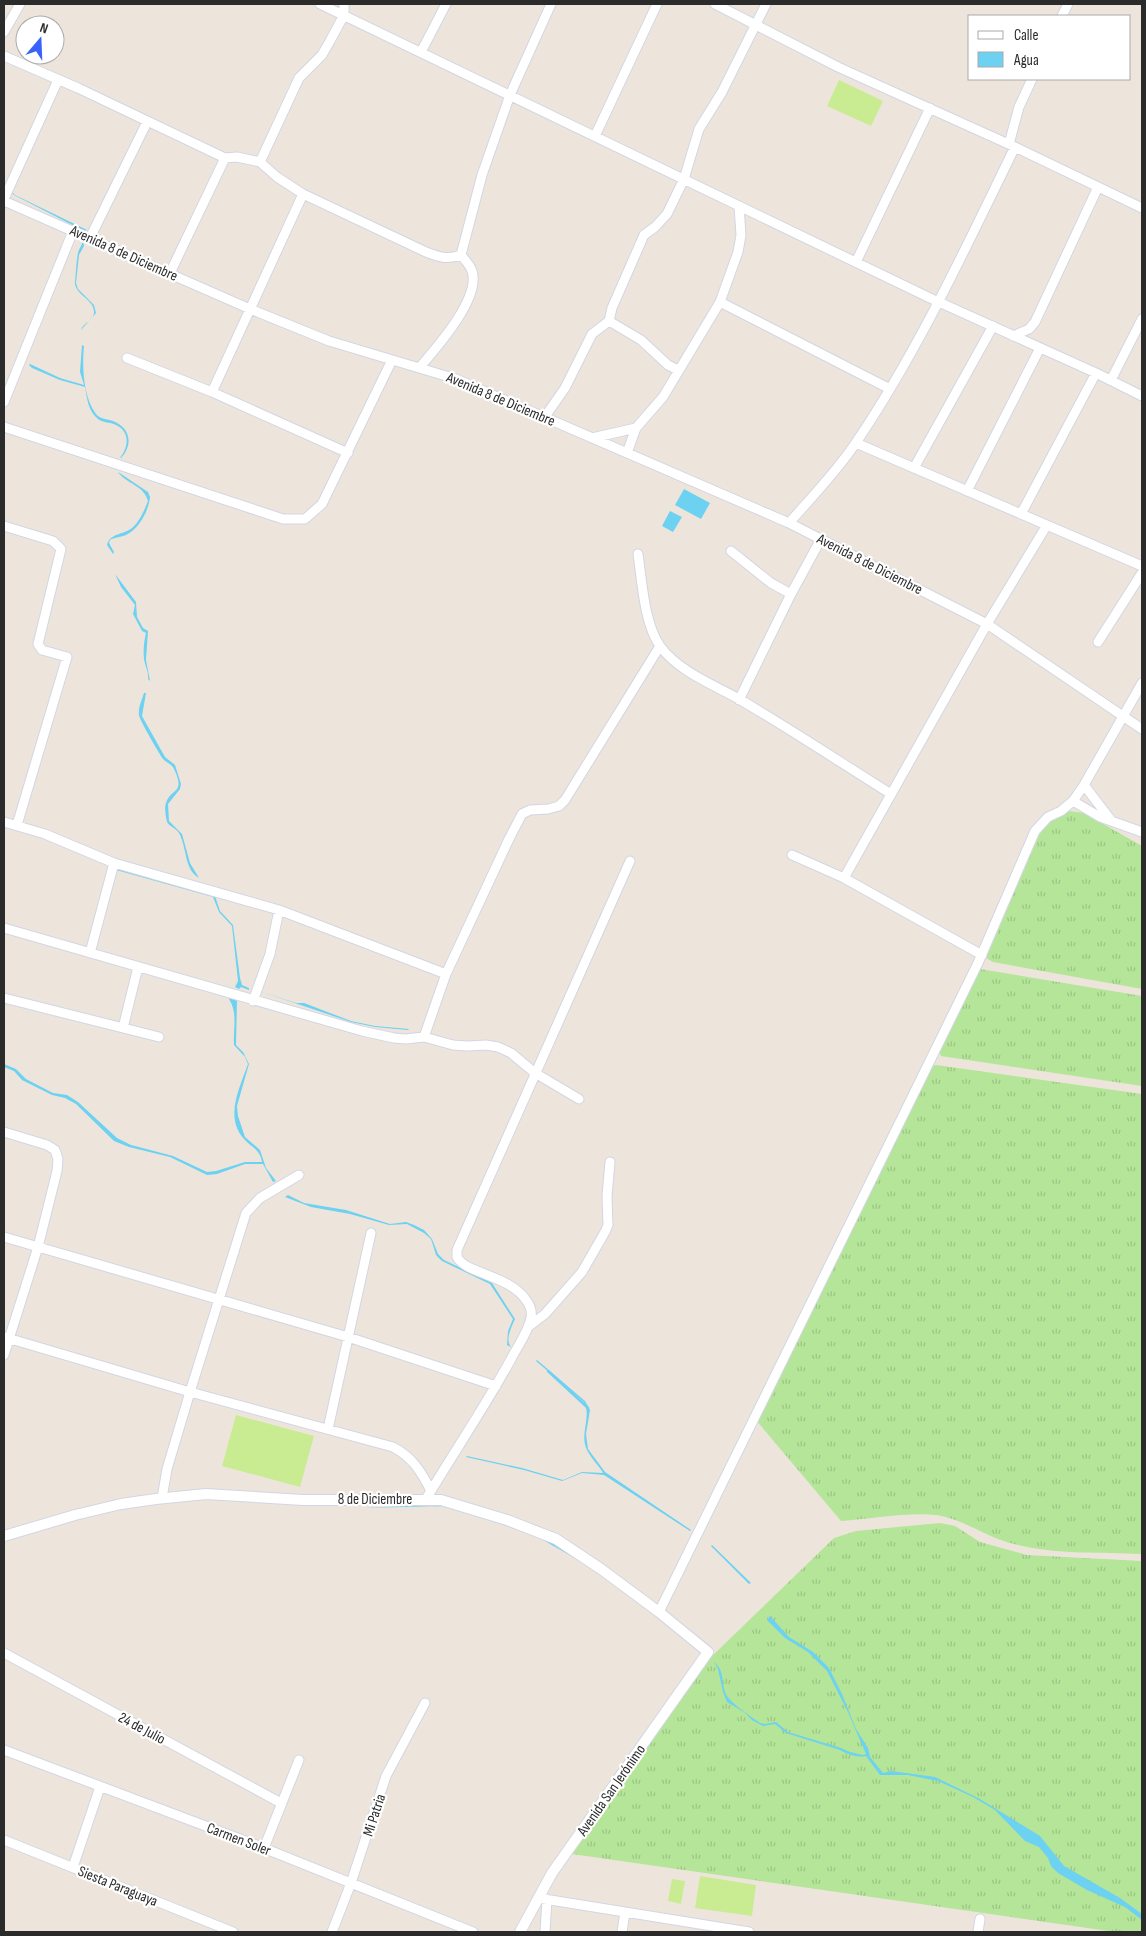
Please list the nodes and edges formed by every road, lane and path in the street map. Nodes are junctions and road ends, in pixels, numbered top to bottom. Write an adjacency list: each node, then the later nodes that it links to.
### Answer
1 (20, 4): 11 (street)
2 (320, 4): 9 (street)
3 (344, 4): 9 (street)
4 (446, 4): 12 (street)
5 (551, 4): 16 (street)
6 (657, 4): 19 (street)
7 (715, 4): 10 (street)
8 (766, 4): 10 (street)
9 (344, 15): 12 (street); 22 (street)
10 (756, 25): 17 (street); 23 (street)
11 (4, 32)
12 (421, 52): 16 (street)
13 (4, 56): 14 (street)
14 (58, 80): 18 (street); 26 (street)
15 (1032, 80): 20 (street)
16 (510, 95): 19 (street); 31 (street)
17 (930, 108): 20 (street); 32 (street)
18 (147, 122): 21 (street); 30 (street)
19 (595, 136): 23 (street)
20 (1012, 145): 24 (street); 35 (street)
21 (225, 158): 22 (street); 33 (street)
22 (260, 162): 25 (street)
23 (684, 179): 27 (street); 38 (street)
24 (1098, 187): 28 (street); 40 (street)
25 (303, 194): 31 (street); 36 (street)
26 (4, 200): 29 (street, Avenida 8 de Diciembre)
27 (739, 206): 32 (street); 34 (street)
28 (1142, 208)
29 (73, 231): 30 (street, Avenida 8 de Diciembre); 51 (street)
30 (90, 238): 33 (street, Avenida 8 de Diciembre)
31 (461, 256): 44 (street)
32 (856, 262): 35 (street)
33 (170, 273): 36 (street, Avenida 8 de Diciembre)
34 (720, 302): 45 (street); 48 (street)
35 (939, 302): 39 (street); 48 (street)
36 (250, 310): 43 (street, Avenida 8 de Diciembre); 49 (street)
37 (1142, 319): 47 (street)
38 (609, 321): 45 (street); 52 (street)
39 (992, 326): 40 (street); 59 (street)
40 (1013, 336): 41 (street)
41 (1040, 348): 46 (street); 60 (street)
42 (127, 358): 49 (street)
43 (392, 360): 44 (street, Avenida 8 de Diciembre); 57 (street)
44 (420, 367): 52 (street, Avenida 8 de Diciembre)
45 (678, 370): 54 (street)
46 (1096, 373): 47 (street); 61 (street)
47 (1111, 380): 50 (street)
48 (890, 389): 56 (street)
49 (212, 392): 57 (street)
50 (1142, 396)
51 (4, 402)
52 (544, 418): 55 (street, Avenida 8 de Diciembre)
53 (4, 427): 57 (street)
54 (636, 428): 55 (street); 58 (street)
55 (592, 438): 58 (street, Avenida 8 de Diciembre)
56 (856, 443): 59 (street); 62 (street)
57 (348, 453)
58 (627, 454): 62 (street, Avenida 8 de Diciembre)
59 (914, 468): 60 (street)
60 (967, 491): 61 (street)
61 (1021, 514): 63 (street)
62 (789, 523): 65 (street, Avenida 8 de Diciembre)
63 (1047, 524): 68 (street); 71 (street)
64 (4, 526): 83 (street)
65 (821, 539): 70 (street); 71 (street, Avenida 8 de Diciembre)
66 (731, 551): 70 (street)
67 (638, 554): 73 (street)
68 (1142, 566)
69 (1142, 573): 72 (street)
70 (791, 594): 75 (street)
71 (987, 624): 76 (street, Avenida 8 de Diciembre); 79 (street)
72 (1098, 642)
73 (660, 646): 75 (street); 94 (street)
74 (1142, 683): 76 (street)
75 (740, 700): 79 (street)
76 (1123, 715): 77 (street, Avenida 8 de Diciembre); 78 (street)
77 (1142, 729)
78 (1084, 785): 80 (street); 81 (street)
79 (891, 794): 88 (street)
80 (1073, 802): 81 (street); 92 (street)
81 (1110, 819): 84 (street)
82 (4, 822): 83 (street)
83 (17, 825): 87 (street)
84 (1142, 832)
85 (792, 855): 88 (street)
86 (630, 861): 100 (street)
87 (114, 863): 89 (street); 91 (street)
88 (844, 878): 92 (street)
89 (280, 910): 94 (street); 96 (street)
90 (4, 928): 91 (street)
91 (90, 953): 93 (street)
92 (982, 954): 119 (street)
93 (138, 967): 96 (street); 97 (street)
94 (446, 974): 99 (street)
95 (4, 998): 97 (street)
96 (253, 1001): 99 (street)
97 (123, 1028): 98 (street)
98 (159, 1037)
99 (424, 1037): 100 (street)
100 (535, 1073): 101 (street); 109 (street)
101 (579, 1099)
102 (4, 1132): 107 (street)
103 (610, 1162): 109 (street)
104 (299, 1175): 108 (street)
105 (371, 1233): 110 (street)
106 (4, 1237): 107 (street)
107 (38, 1246): 108 (street); 111 (street)
108 (218, 1299): 110 (street); 114 (street)
109 (528, 1327): 113 (street)
110 (348, 1337): 113 (street); 115 (street)
111 (6, 1338): 112 (street); 114 (street)
112 (4, 1355)
113 (496, 1386): 116 (street)
114 (190, 1392): 115 (street); 117 (street)
115 (328, 1429): 116 (street)
116 (429, 1495): 117 (street, 8 de Diciembre); 119 (street, 8 de Diciembre)
117 (162, 1498): 118 (street, 8 de Diciembre)
118 (4, 1536)
119 (659, 1612): 120 (street, 8 de Diciembre)
120 (708, 1652): 131 (street, Avenida San Jerónimo)
121 (4, 1653): 126 (street, 24 de Julio)
122 (425, 1703): 130 (street, Mi Patria)
123 (4, 1750): 125 (street, Carmen Soler)
124 (299, 1760): 126 (street)
125 (100, 1787): 128 (street, Carmen Soler); 129 (street)
126 (281, 1803): 128 (street)
127 (4, 1840): 129 (street, Siesta Paraguaya)
128 (264, 1848): 130 (street, Carmen Soler)
129 (73, 1867): 134 (street, Siesta Paraguaya)
130 (351, 1883): 135 (street, Mi Patria); 136 (street, Carmen Soler)
131 (542, 1898): 132 (street); 137 (street, Avenida San Jerónimo); 138 (street)
132 (625, 1912): 139 (street); 140 (street)
133 (980, 1919): 141 (street)
134 (233, 1932)
135 (332, 1932)
136 (473, 1932)
137 (520, 1932)
138 (545, 1932)
139 (622, 1932)
140 (749, 1932)
141 (978, 1932)

